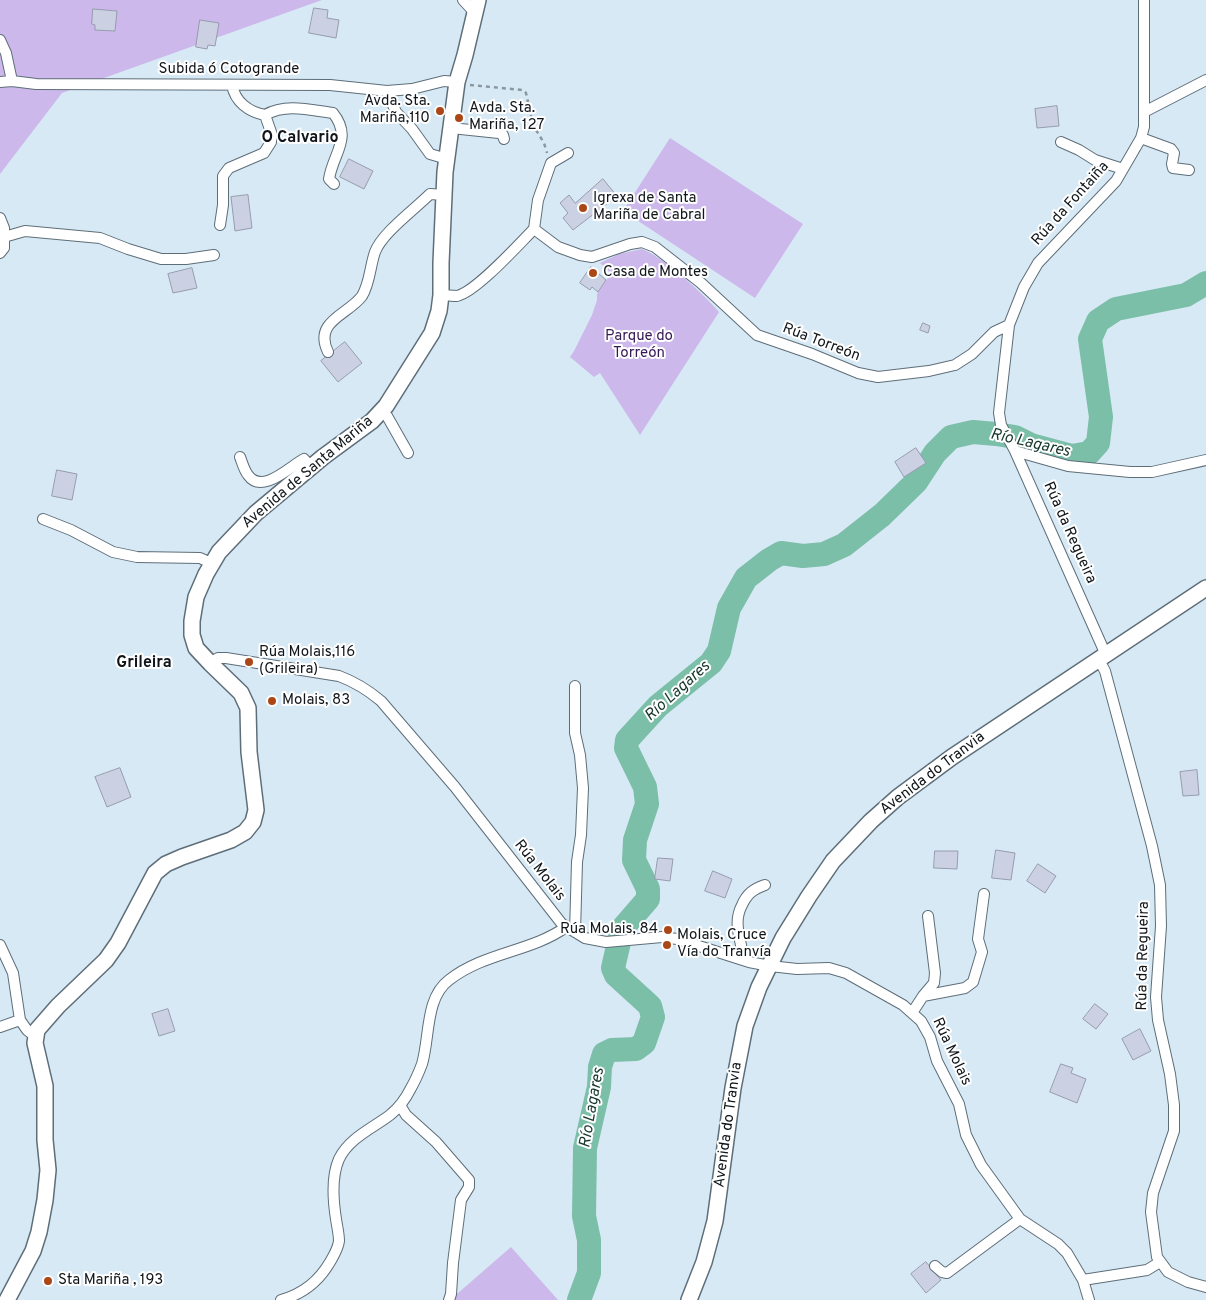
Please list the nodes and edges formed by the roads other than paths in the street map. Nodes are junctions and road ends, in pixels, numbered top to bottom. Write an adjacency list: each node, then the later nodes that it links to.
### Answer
1 (463, 0): 3 (street)
2 (1144, 0): 11 (street, Rúa da Fontaiña)
3 (477, 7): 8 (main road, Avenida de Santa Mariña)
4 (0, 40): 6 (street)
5 (1206, 80): 11 (street)
6 (12, 81): 7 (street, Subida ó Cotogrande); 9 (street, Subida ó Cotogrande)
7 (0, 82)
8 (457, 82): 10 (street, Subida ó Cotogrande); 13 (main road, Avenida de Santa Mariña)
9 (232, 86): 10 (street, Subida ó Cotogrande); 12 (street)
10 (390, 91): 18 (street)
11 (1144, 112): 14 (street, Rúa da Fontaiña)
12 (265, 115): 21 (street); 24 (street)
13 (451, 128): 15 (street); 18 (main road, Avenida de Santa Mariña)
14 (1141, 138): 19 (street, Rúa da Fontaiña); 20 (street)
15 (504, 139)
16 (1060, 142): 19 (street)
17 (568, 153): 25 (street)
18 (447, 159): 22 (main road, Avenida de Santa Mariña)
19 (1123, 169): 30 (street, Rúa da Fontaiña)
20 (1189, 170)
21 (334, 184)
22 (444, 195): 29 (main road, Avenida de Santa Mariña); 31 (street)
23 (0, 218): 26 (street)
24 (220, 225)
25 (534, 229): 29 (street); 30 (street, Rúa Torreón)
26 (4, 237): 27 (street); 28 (street)
27 (0, 253)
28 (214, 255)
29 (441, 295): 32 (main road, Avenida de Santa Mariña)
30 (1009, 325): 33 (street, Rúa da Fontaiña)
31 (328, 352)
32 (381, 411): 35 (street); 38 (main road, Avenida de Santa Mariña)
33 (1002, 425): 34 (street, Rúa da Regueira)
34 (1015, 451): 37 (street); 42 (street, Rúa da Regueira)
35 (408, 453)
36 (240, 457): 38 (street)
37 (1206, 460)
38 (312, 467): 40 (main road, Avenida de Santa Mariña)
39 (43, 519): 40 (street)
40 (211, 563): 43 (main road, Avenida de Santa Mariña)
41 (1206, 588): 42 (main road, Avenida do Tranvia)
42 (1102, 657): 51 (main road, Avenida do Tranvia); 59 (street, Rúa da Regueira)
43 (210, 663): 48 (street, Rúa Molais); 56 (main road, Avenida de Santa Mariña)
44 (575, 686): 48 (street)
45 (765, 885): 50 (street)
46 (984, 894): 52 (street)
47 (928, 916): 52 (street)
48 (570, 929): 50 (street, Rúa Molais); 57 (street)
49 (0, 945): 54 (street)
50 (743, 960): 51 (street, Rúa Molais)
51 (770, 966): 53 (street, Rúa Molais); 67 (main road, Avenida do Tranvia)
52 (924, 996): 53 (street)
53 (912, 1013): 58 (street, Rúa Molais)
54 (20, 1020): 55 (street); 56 (street)
55 (0, 1027)
56 (36, 1037): 64 (main road)
57 (400, 1104): 63 (street); 66 (street)
58 (1020, 1218): 60 (street); 61 (street, Rúa Molais)
59 (1160, 1262): 61 (street); 62 (street)
60 (935, 1266)
61 (1083, 1280): 68 (street, Rúa Molais)
62 (1206, 1287)
63 (294, 1298): 65 (street)
64 (8, 1300)
65 (281, 1300)
66 (449, 1300)
67 (688, 1300)
68 (1089, 1300)

